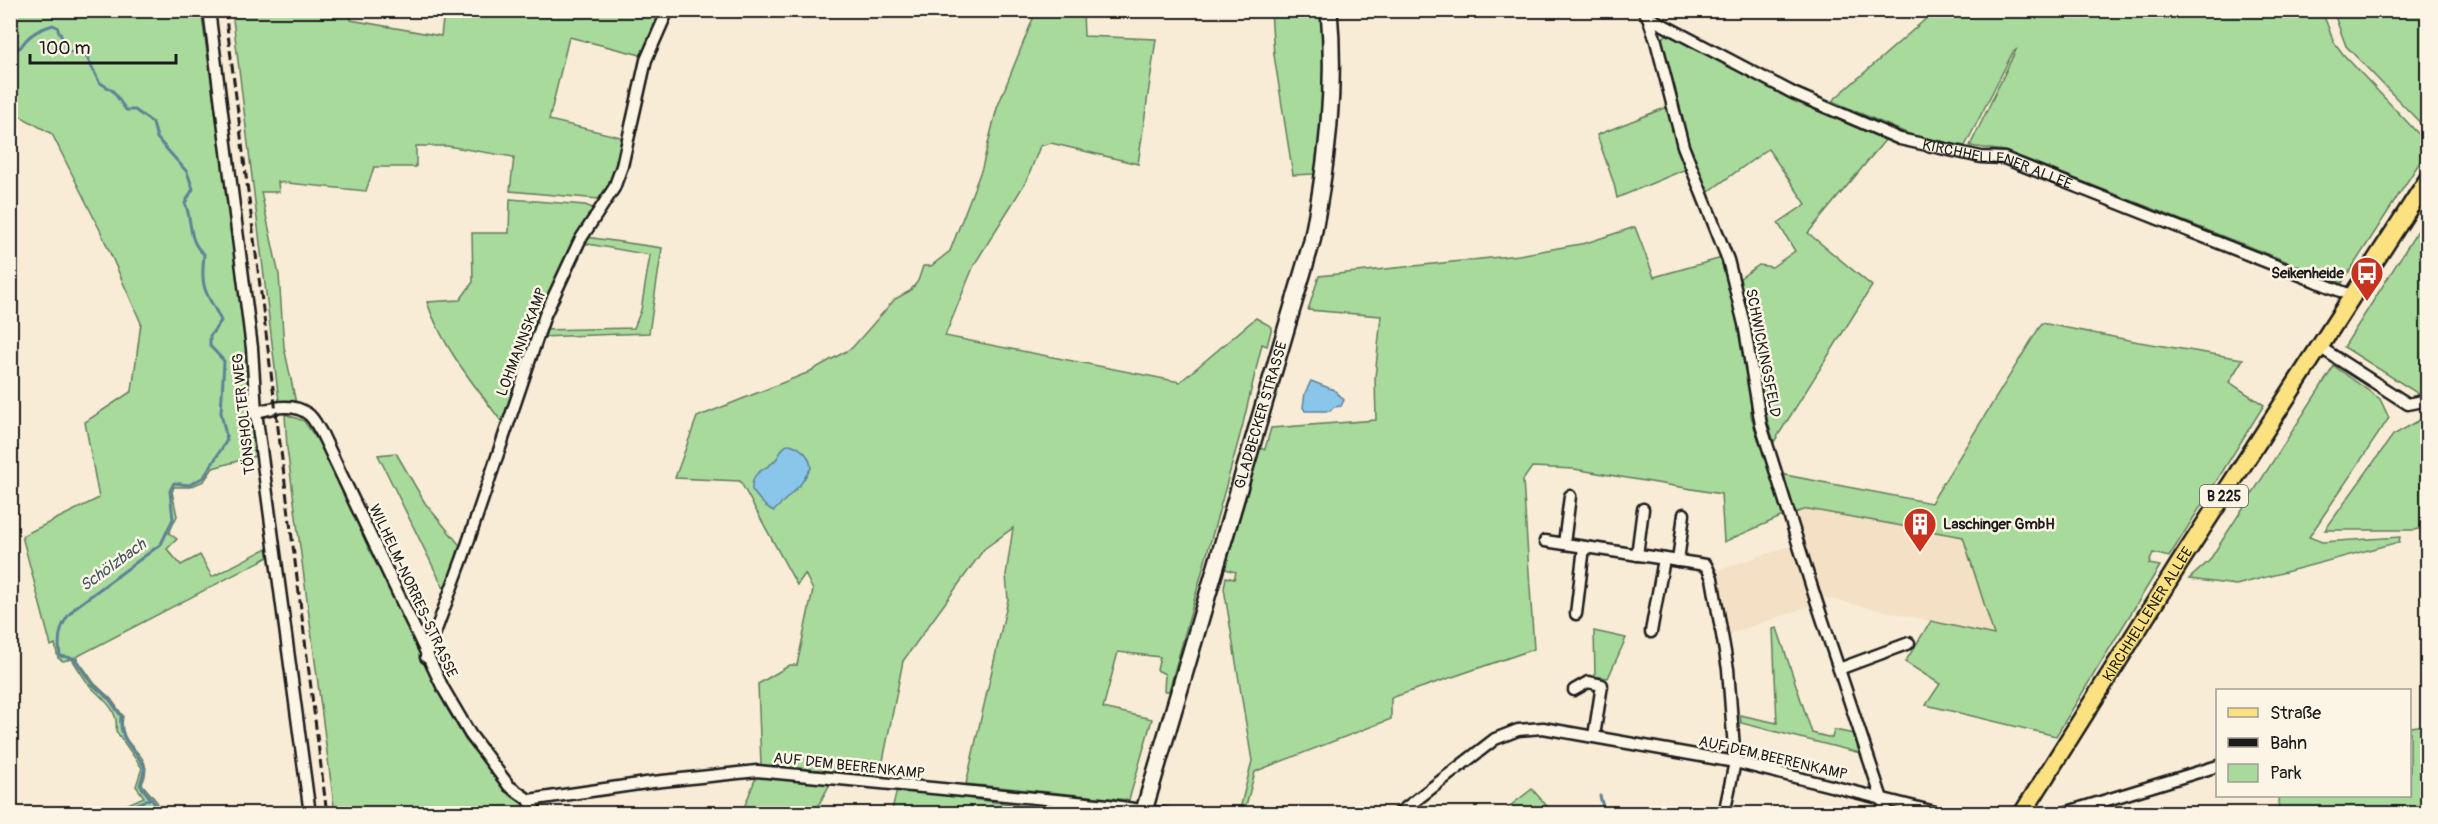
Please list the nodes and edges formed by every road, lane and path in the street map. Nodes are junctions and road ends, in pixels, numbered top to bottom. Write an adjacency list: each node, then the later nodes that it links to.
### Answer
1 (208, 10): 9 (street, TÖNSHOLTER WEG)
2 (668, 10): 22 (street, LOHMANNSKAMP)
3 (1329, 10): 30 (main road, GLADBECKER STRASSE)
4 (1646, 14): 6 (street, KIRCHHELLENER ALLEE); 23 (street, SCHWICKINGSFELD)
5 (2427, 179): 6 (main road, KIRCHHELLENER ALLEE / B 225)
6 (2353, 296): 7 (main road, KIRCHHELLENER ALLEE / B 225)
7 (2321, 348): 8 (street); 38 (main road, KIRCHHELLENER ALLEE / B 225)
8 (2427, 400)
9 (256, 412): 22 (street, WILHELM-NORRES-STRASSE); 31 (street, TÖNSHOLTER WEG)
10 (1570, 496): 14 (street)
11 (1643, 509): 16 (street)
12 (1684, 514): 18 (street)
13 (1545, 541): 14 (street)
14 (1564, 544): 15 (street)
15 (1584, 547): 16 (street); 19 (street)
16 (1637, 555): 17 (street)
17 (1664, 559): 18 (street); 20 (street)
18 (1678, 561): 26 (street)
19 (1576, 614)
20 (1652, 632)
21 (1909, 643): 23 (street)
22 (426, 657): 29 (street, WILHELM-NORRES-STRASSE)
23 (1839, 669): 28 (street, SCHWICKINGSFELD)
24 (1574, 690): 25 (street)
25 (1594, 736): 26 (street, AUF DEM BEERENKAMP); 34 (street, AUF DEM BEERENKAMP)
26 (1735, 762): 28 (street, AUF DEM BEERENKAMP); 35 (street)
27 (2216, 766): 39 (street)
28 (1883, 799): 36 (street, SCHWICKINGSFELD); 37 (street, AUF DEM BEERENKAMP)
29 (529, 800): 30 (street, AUF DEM BEERENKAMP); 32 (street, WILHELM-NORRES-STRASSE)
30 (1143, 811): 33 (street, AUF DEM BEERENKAMP)
31 (310, 813)
32 (537, 813)
33 (1166, 813)
34 (1398, 813)
35 (1724, 813)
36 (1887, 813)
37 (1943, 813)
38 (2022, 813)
39 (2061, 813)

